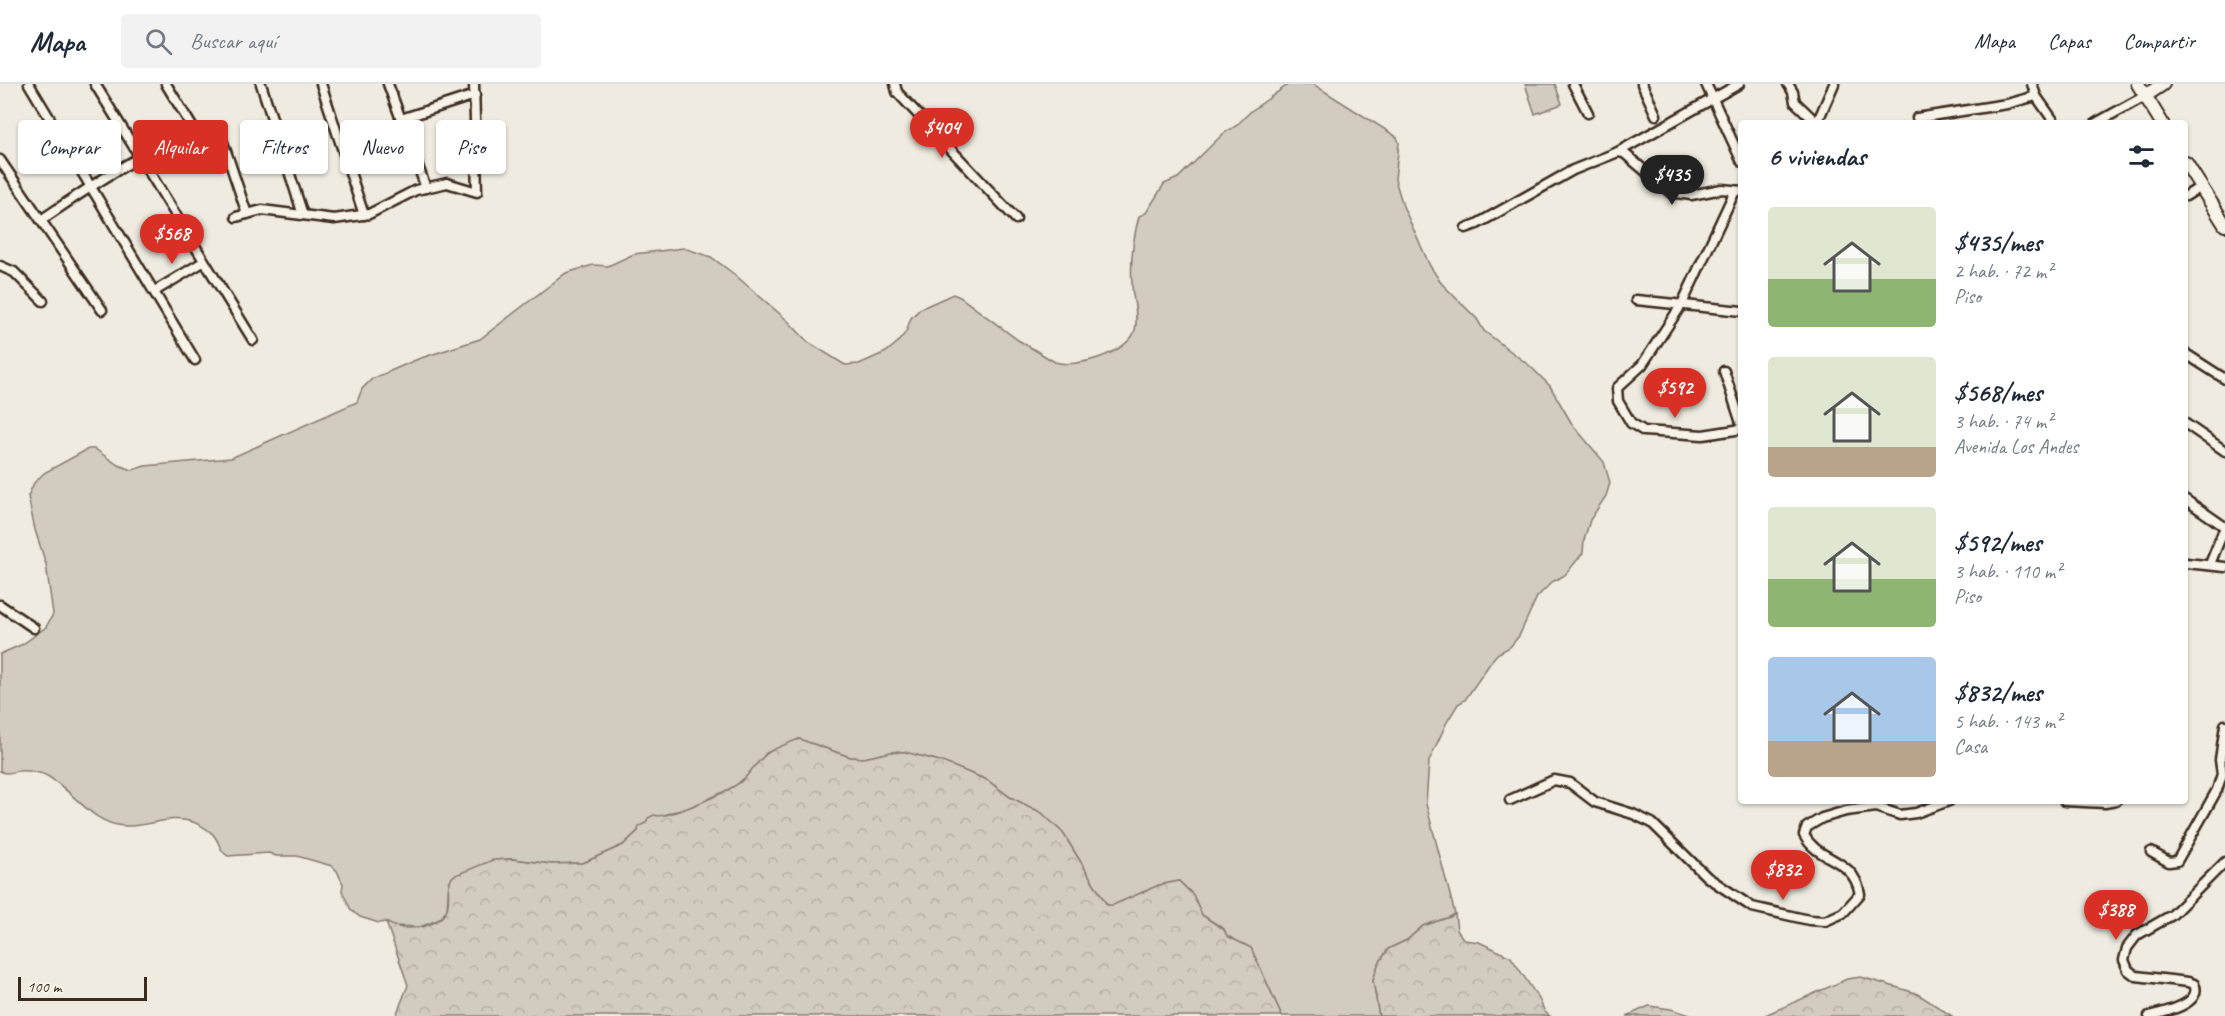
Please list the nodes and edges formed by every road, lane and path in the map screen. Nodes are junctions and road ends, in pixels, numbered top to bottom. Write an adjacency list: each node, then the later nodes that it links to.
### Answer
1 (29, 84): 40 (street)
2 (95, 84): 32 (street)
3 (166, 84): 26 (street)
4 (261, 84): 46 (street)
5 (321, 84): 47 (street)
6 (388, 84): 25 (street)
7 (474, 84): 18 (street)
8 (895, 84): 49 (street)
9 (1573, 84): 22 (street)
10 (1642, 84): 23 (street)
11 (1706, 84): 21 (street)
12 (1739, 84): 21 (street)
13 (1788, 84): 27 (street)
14 (1834, 84): 28 (street)
15 (2032, 84): 19 (street)
16 (2138, 84): 20 (main road)
17 (2163, 84): 20 (main road)
18 (475, 95): 25 (street); 42 (street)
19 (2036, 96): 24 (street); 29 (street)
20 (2145, 96): 30 (street); 31 (main road)
21 (1712, 98): 33 (street); 34 (street)
22 (1588, 113)
23 (1656, 115)
24 (1917, 118)
25 (401, 119): 42 (street)
26 (188, 120)
27 (1814, 120)
28 (1818, 120)
29 (2053, 120)
30 (2101, 120)
31 (2160, 120)
32 (133, 146)
33 (1618, 152): 43 (street); 52 (street)
34 (1738, 153)
35 (228, 157): 45 (street)
36 (0, 160): 50 (street)
37 (133, 162): 40 (street)
38 (2188, 166): 41 (main road)
39 (150, 174): 53 (street)
40 (92, 185): 50 (street); 55 (street)
41 (2200, 187): 44 (street); 51 (main road)
42 (426, 188): 47 (street)
43 (1738, 191): 58 (street)
44 (2188, 195)
45 (247, 214): 46 (street); 48 (street)
46 (303, 215): 47 (street)
47 (364, 215)
48 (236, 217)
49 (1016, 219)
50 (41, 220): 59 (street)
51 (2225, 225)
52 (1466, 228)
53 (203, 262): 55 (street); 61 (street)
54 (0, 266): 57 (street)
55 (155, 291): 63 (street)
56 (1636, 300): 58 (street)
57 (43, 301)
58 (1682, 304): 60 (street); 68 (street)
59 (102, 310)
60 (1738, 310)
61 (253, 340)
62 (2188, 355): 65 (street)
63 (195, 360)
64 (1724, 371): 66 (street)
65 (2225, 379)
66 (1738, 415)
67 (2188, 425): 69 (street)
68 (1738, 428)
69 (2225, 451)
70 (2188, 501): 71 (street)
71 (2225, 527): 73 (street)
72 (2188, 563): 73 (street)
73 (2210, 564): 74 (street)
74 (2225, 567)
75 (0, 605): 76 (street)
76 (34, 628)
77 (2225, 725): 80 (street)
78 (1510, 800): 79 (street)
79 (1941, 804)
80 (2151, 852)
81 (2225, 862): 82 (street)
82 (2149, 1016)

